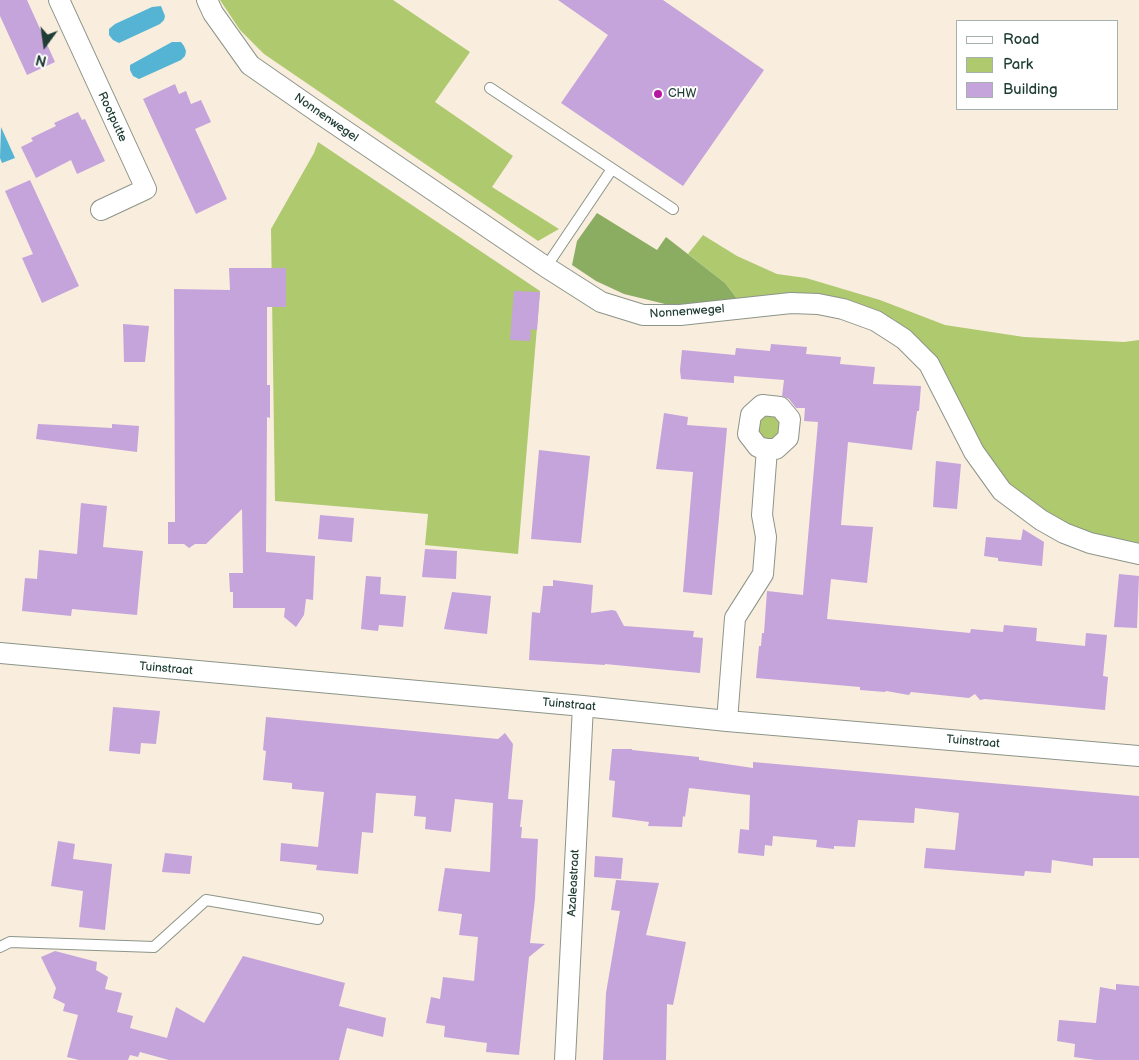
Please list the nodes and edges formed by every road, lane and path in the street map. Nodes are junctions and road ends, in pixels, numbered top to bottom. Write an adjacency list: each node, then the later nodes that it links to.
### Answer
1 (59, 0): 6 (street, Rootputte)
2 (207, 0): 7 (street, Nonnenwegel)
3 (490, 88): 4 (lane)
4 (612, 168): 5 (lane); 7 (lane)
5 (673, 209)
6 (102, 210)
7 (546, 267): 9 (street, Nonnenwegel)
8 (767, 449): 12 (street)
9 (1139, 554)
10 (0, 653): 11 (street, Tuinstraat)
11 (583, 706): 12 (street, Tuinstraat); 16 (street, Azaleastraat)
12 (727, 721): 13 (street, Tuinstraat)
13 (1139, 756)
14 (318, 919): 15 (lane)
15 (0, 947)
16 (564, 1060)

